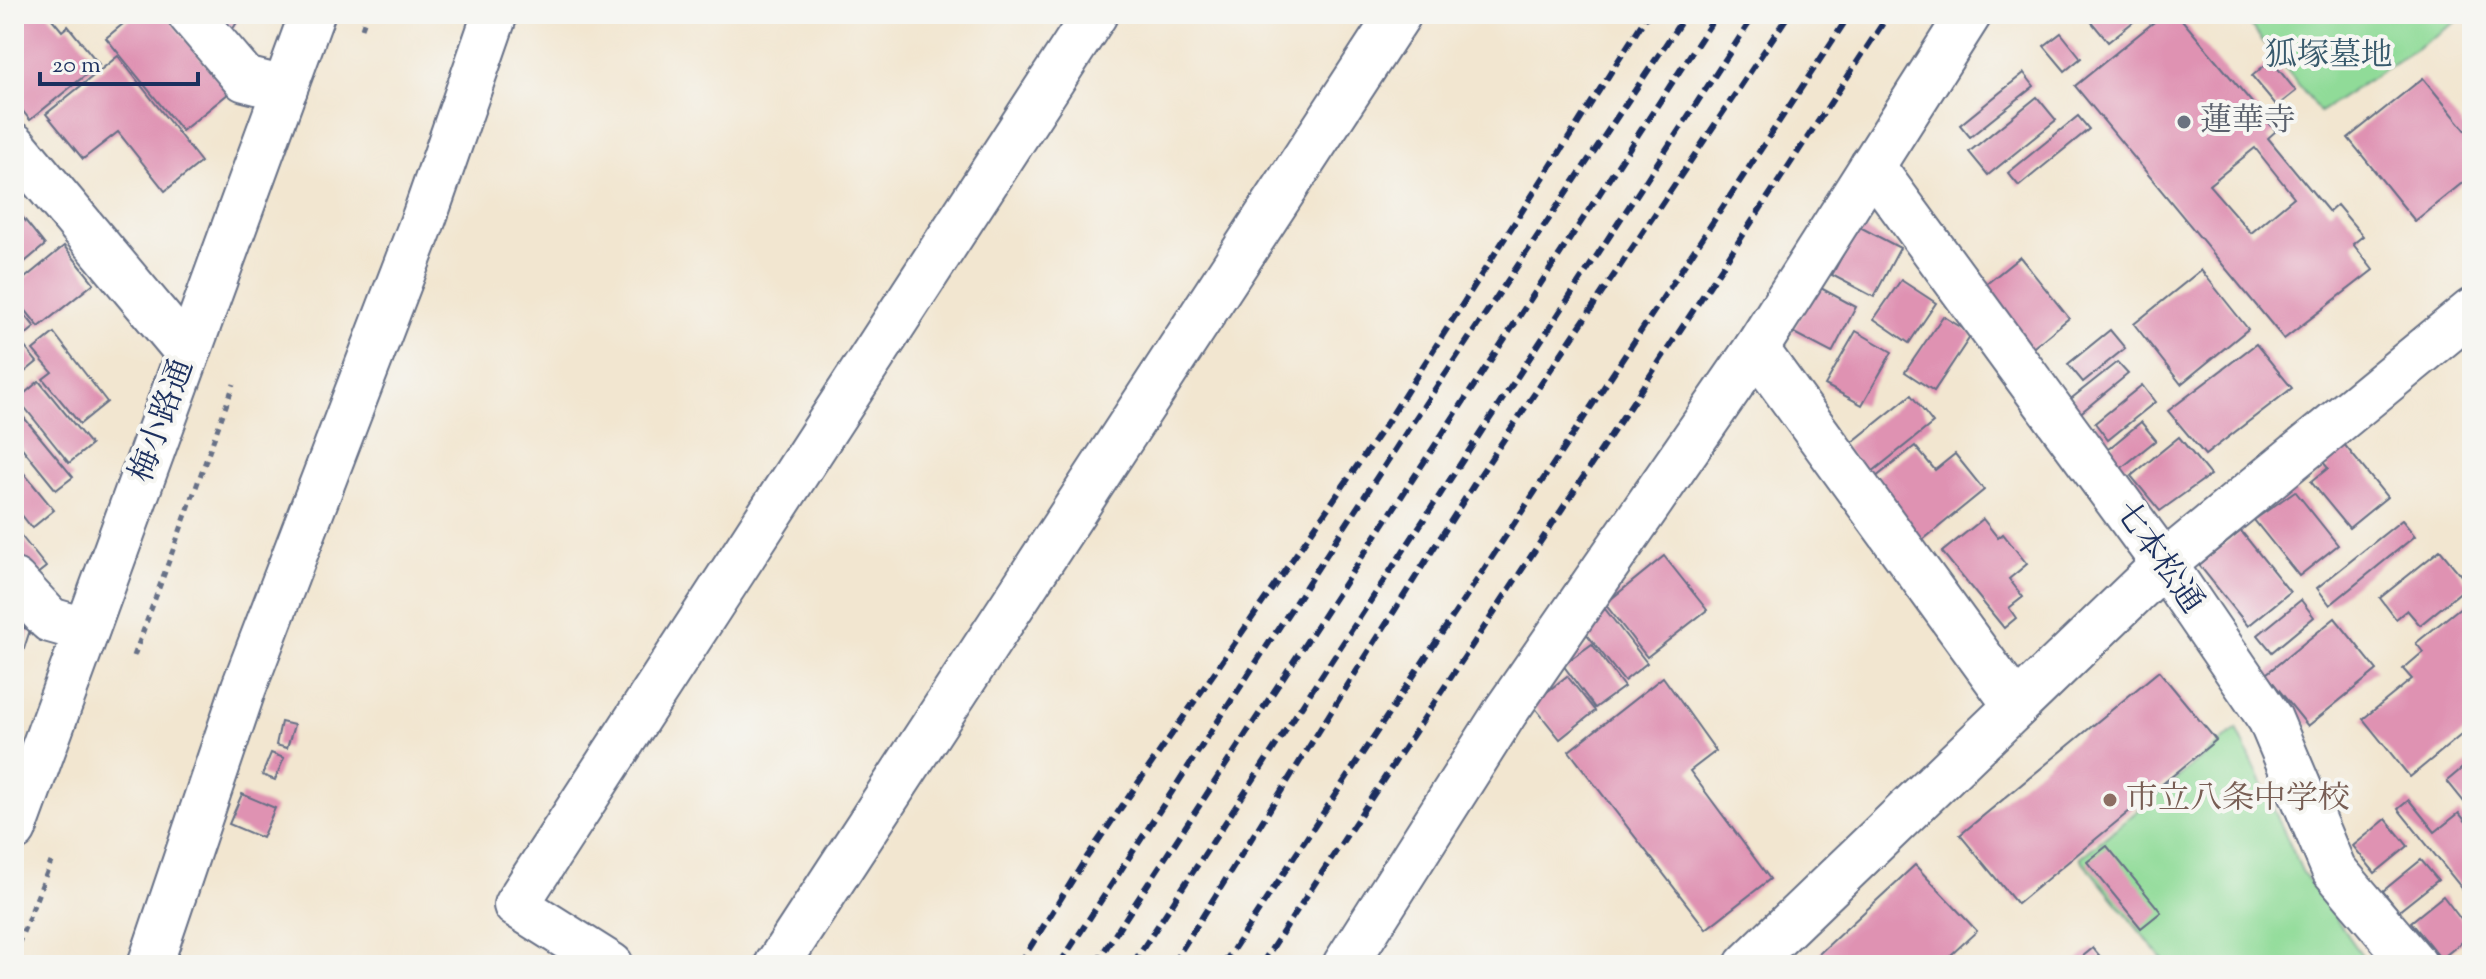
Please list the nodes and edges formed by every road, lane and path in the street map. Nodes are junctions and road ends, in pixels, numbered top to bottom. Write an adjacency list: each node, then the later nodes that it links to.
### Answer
1 (190, 14): 7 (street)
2 (312, 14): 7 (street, 梅小路通)
3 (495, 14): 18 (street)
4 (1095, 14): 19 (street)
5 (1399, 14): 20 (street)
6 (1969, 14): 9 (street)
7 (285, 89): 12 (street, 梅小路通)
8 (14, 145): 12 (street)
9 (1872, 166): 11 (street); 13 (street, 七本松通)
10 (2472, 311): 13 (street)
11 (1756, 349): 16 (street); 21 (street)
12 (188, 353): 15 (street, 梅小路通)
13 (2164, 564): 16 (street); 23 (street, 七本松通)
14 (14, 581): 15 (street)
15 (85, 630): 17 (street, 梅小路通)
16 (2016, 706): 22 (street)
17 (14, 829)
18 (150, 965)
19 (611, 965)
20 (777, 965)
21 (1345, 965)
22 (1747, 965)
23 (2415, 965)

